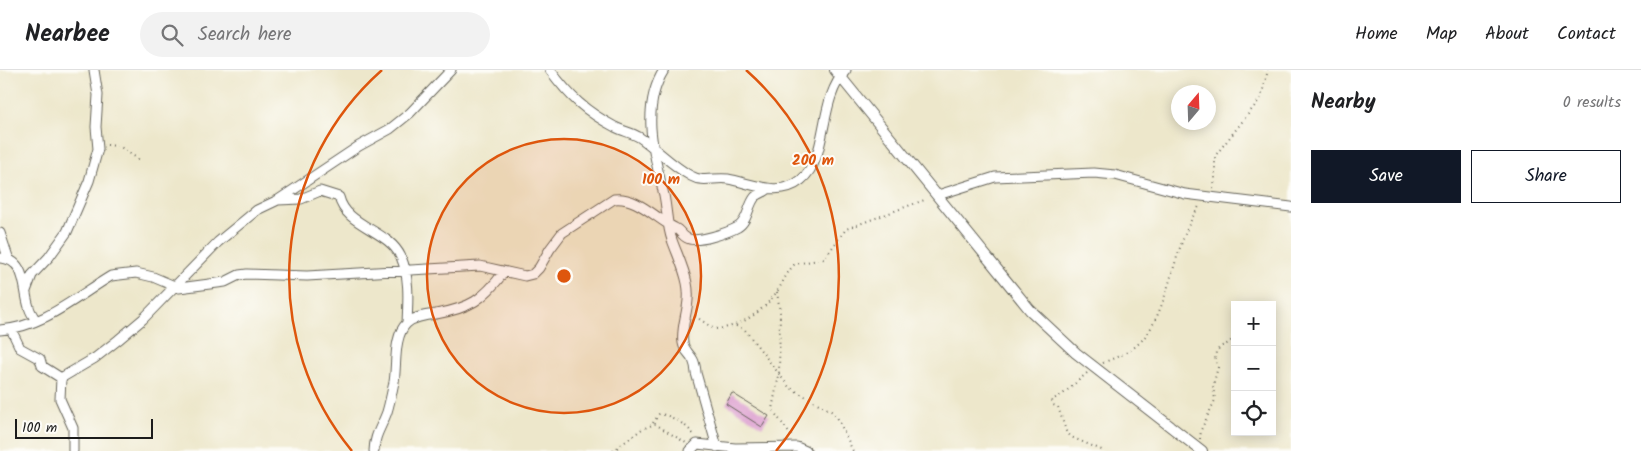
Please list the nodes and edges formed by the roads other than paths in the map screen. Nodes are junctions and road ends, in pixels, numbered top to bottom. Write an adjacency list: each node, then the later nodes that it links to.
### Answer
1 (94, 70): 17 (street)
2 (451, 70): 9 (street)
3 (550, 70): 6 (street)
4 (664, 70): 6 (street)
5 (840, 72): 7 (street); 8 (street)
6 (652, 147): 7 (street); 11 (street)
7 (768, 189): 11 (street)
8 (938, 196): 10 (street); 26 (street)
9 (278, 200): 14 (street); 16 (street)
10 (1291, 207)
11 (669, 226): 15 (street); 24 (street)
12 (0, 233): 13 (street)
13 (4, 259): 17 (street)
14 (406, 270): 15 (street); 16 (street); 19 (street)
15 (504, 272): 19 (street)
16 (174, 286): 18 (street); 22 (street)
17 (26, 291): 18 (street)
18 (36, 321): 20 (street)
19 (407, 322): 28 (street)
20 (11, 329): 21 (street); 22 (street)
21 (0, 330)
22 (61, 378): 27 (street)
23 (693, 447): 24 (street)
24 (717, 447): 25 (street)
25 (805, 450)
26 (1201, 450)
27 (74, 451)
28 (374, 451)

